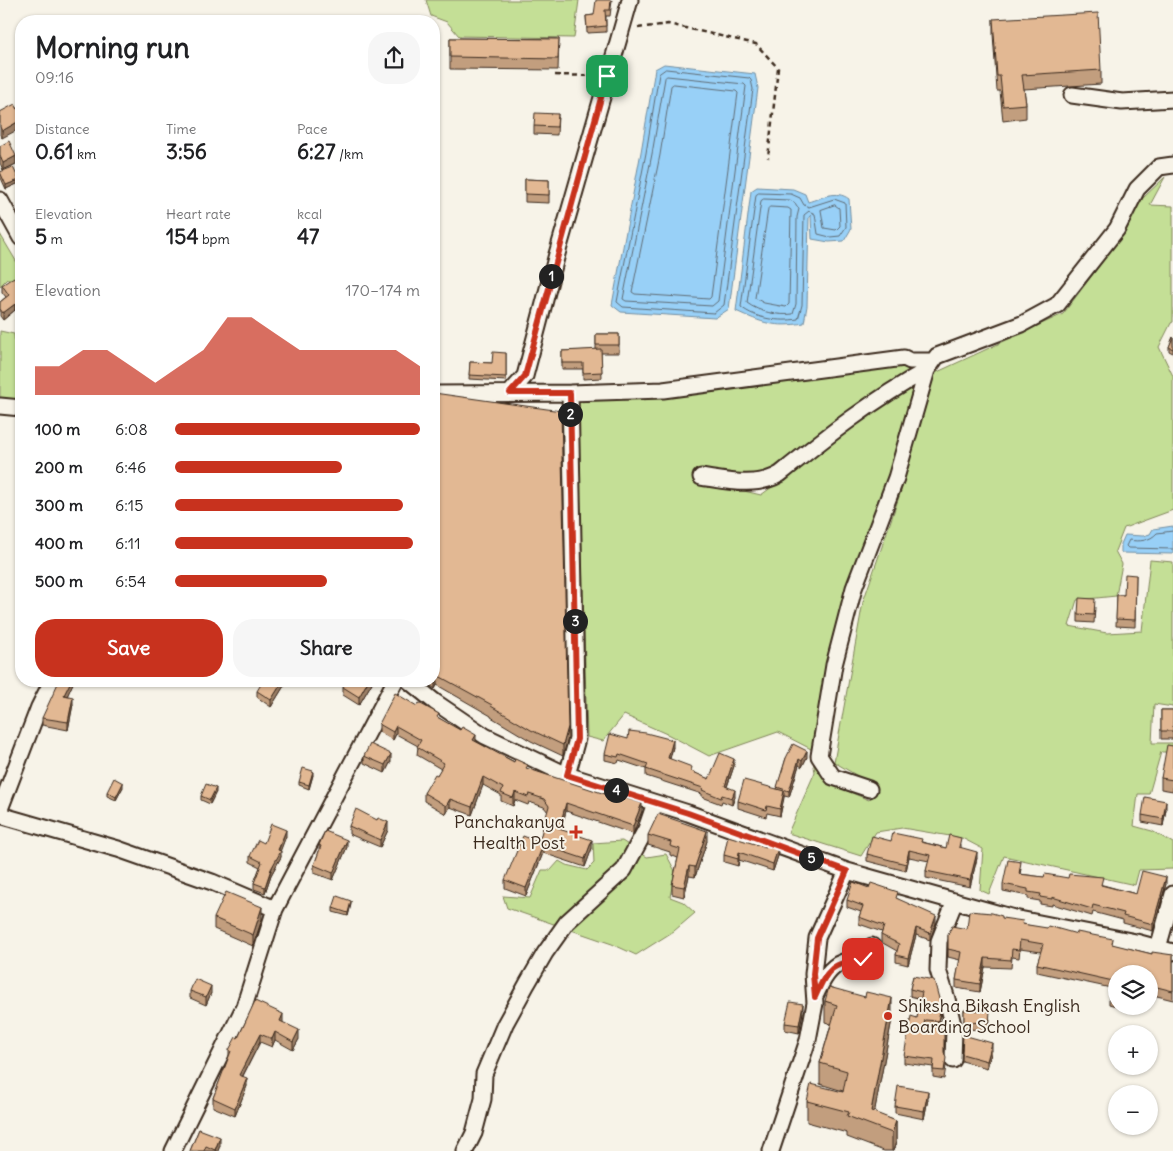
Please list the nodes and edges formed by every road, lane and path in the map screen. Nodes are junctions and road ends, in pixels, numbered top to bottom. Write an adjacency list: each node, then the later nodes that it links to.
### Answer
1 (630, 0): 2 (street)
2 (620, 29): 4 (street); 7 (path)
3 (555, 75): 4 (path)
4 (607, 76): 12 (street)
5 (1072, 95): 6 (street)
6 (1173, 99)
7 (768, 158)
8 (1173, 165): 11 (street)
9 (0, 200): 10 (street)
10 (15, 227)
11 (930, 366): 13 (street); 17 (street); 22 (street)
12 (510, 393): 13 (street); 14 (street)
13 (570, 393): 21 (street)
14 (440, 394)
15 (0, 406): 16 (street)
16 (15, 407)
17 (702, 477)
18 (49, 687): 24 (street)
19 (392, 687): 29 (street)
20 (416, 687): 21 (street)
21 (567, 775): 23 (street)
22 (869, 790)
23 (656, 803): 26 (street); 36 (street)
24 (0, 809)
25 (0, 815): 29 (street)
26 (847, 871): 28 (street); 33 (street)
27 (1173, 894): 31 (street)
28 (955, 901): 31 (street); 34 (street)
29 (275, 909): 35 (street)
30 (872, 946): 33 (street)
31 (1158, 948): 32 (street)
32 (1173, 952)
33 (815, 997): 37 (street)
34 (953, 1060)
35 (173, 1151)
36 (465, 1151)
37 (771, 1151)

